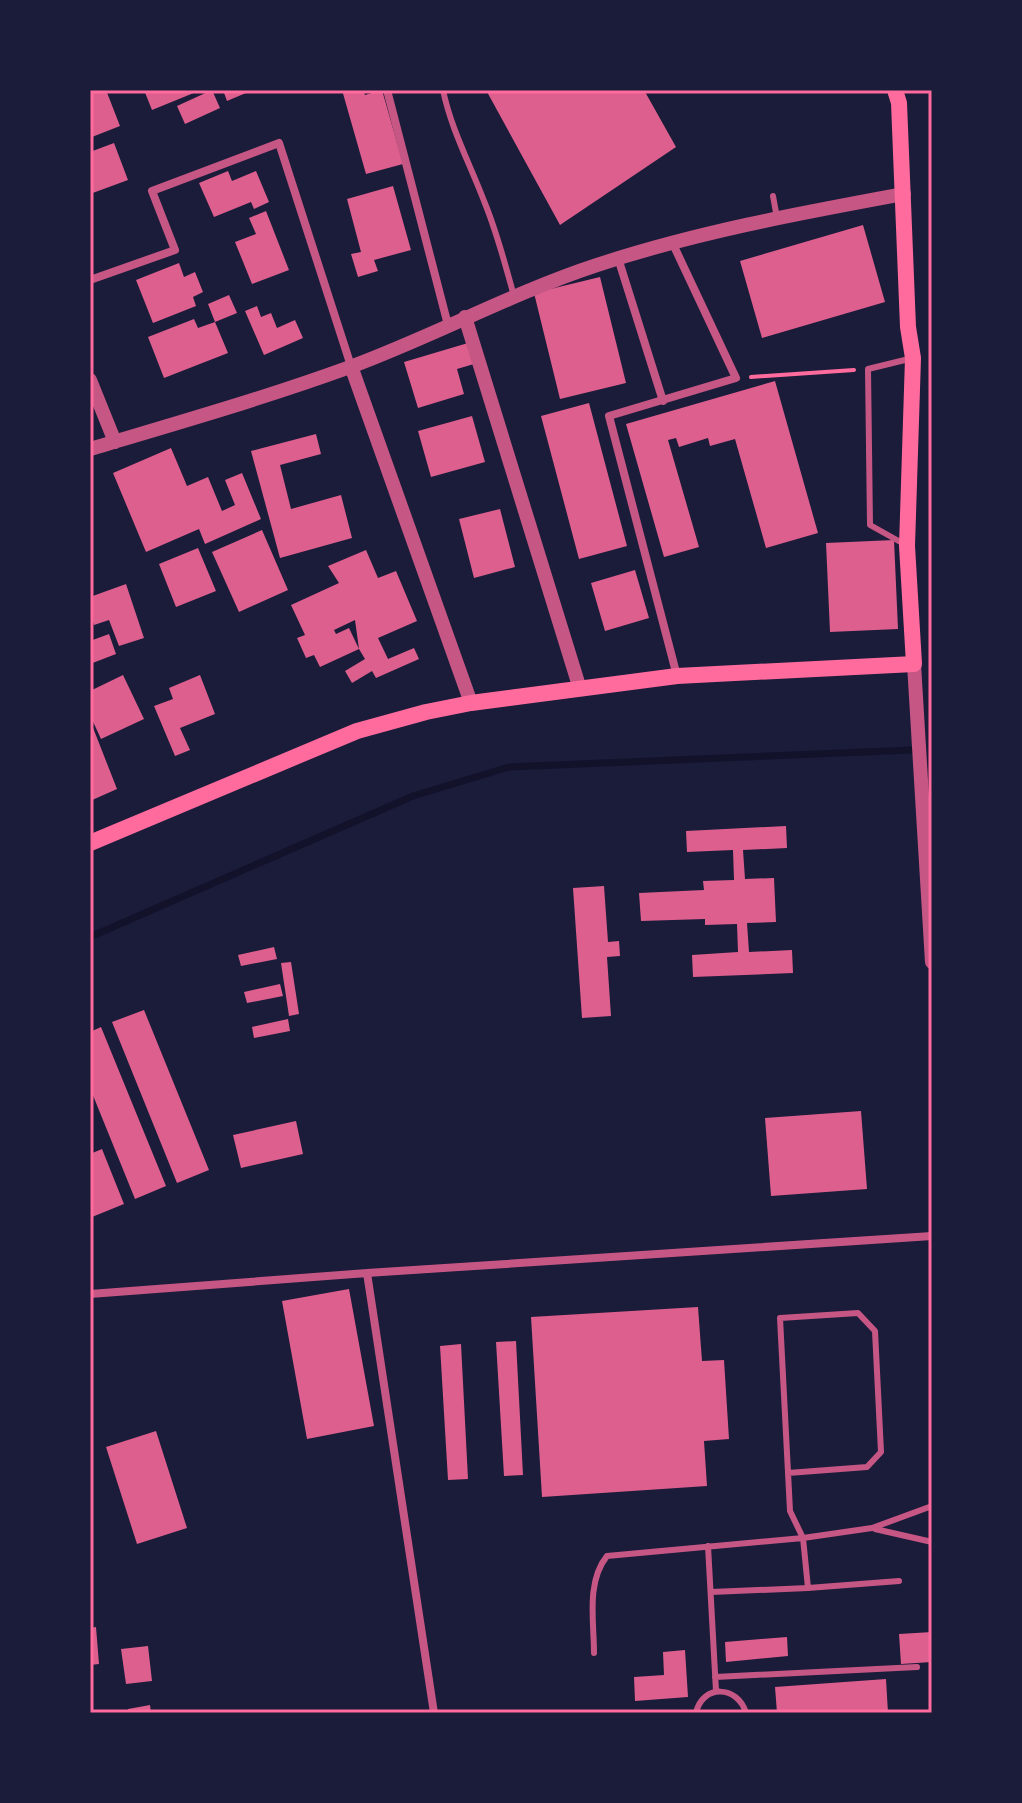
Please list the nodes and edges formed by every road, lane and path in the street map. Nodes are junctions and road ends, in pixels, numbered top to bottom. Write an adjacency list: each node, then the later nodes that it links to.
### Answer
1 (387, 90): 12 (street)
2 (443, 90): 10 (lane)
3 (898, 94): 4 (main road)
4 (904, 194): 6 (street); 13 (main road)
5 (773, 196): 6 (lane)
6 (777, 218): 7 (street)
7 (672, 242): 8 (street); 16 (street)
8 (618, 258): 10 (street); 18 (street)
9 (90, 280): 14 (street)
10 (514, 296): 11 (street)
11 (465, 317): 12 (street); 24 (street)
12 (448, 325): 14 (street)
13 (913, 358): 15 (lane); 21 (main road)
14 (351, 366): 19 (street); 25 (street)
15 (868, 369): 16 (path); 21 (lane)
16 (736, 378): 18 (street)
17 (90, 380): 19 (street)
18 (663, 401): 23 (street)
19 (115, 442): 20 (street)
20 (90, 449)
21 (907, 546): 22 (main road)
22 (914, 664): 23 (main road); 26 (street)
23 (677, 676): 24 (main road)
24 (580, 689): 25 (main road)
25 (471, 703): 27 (main road)
26 (928, 835): 28 (street)
27 (90, 843)
28 (932, 962)
29 (932, 1236): 30 (street)
30 (367, 1273): 31 (street); 45 (street)
31 (90, 1294)
32 (788, 1473): 32 (lane); 35 (lane)
33 (932, 1506): 34 (lane)
34 (872, 1528): 35 (lane); 36 (lane)
35 (803, 1538): 37 (lane); 39 (lane)
36 (932, 1542)
37 (708, 1546): 40 (lane); 41 (lane)
38 (899, 1581): 39 (lane)
39 (808, 1588): 40 (lane)
40 (711, 1592): 43 (lane)
41 (594, 1653)
42 (917, 1667): 43 (lane)
43 (715, 1677): 44 (lane)
44 (716, 1691): 46 (lane); 47 (lane)
45 (434, 1713)
46 (696, 1713)
47 (746, 1713)

